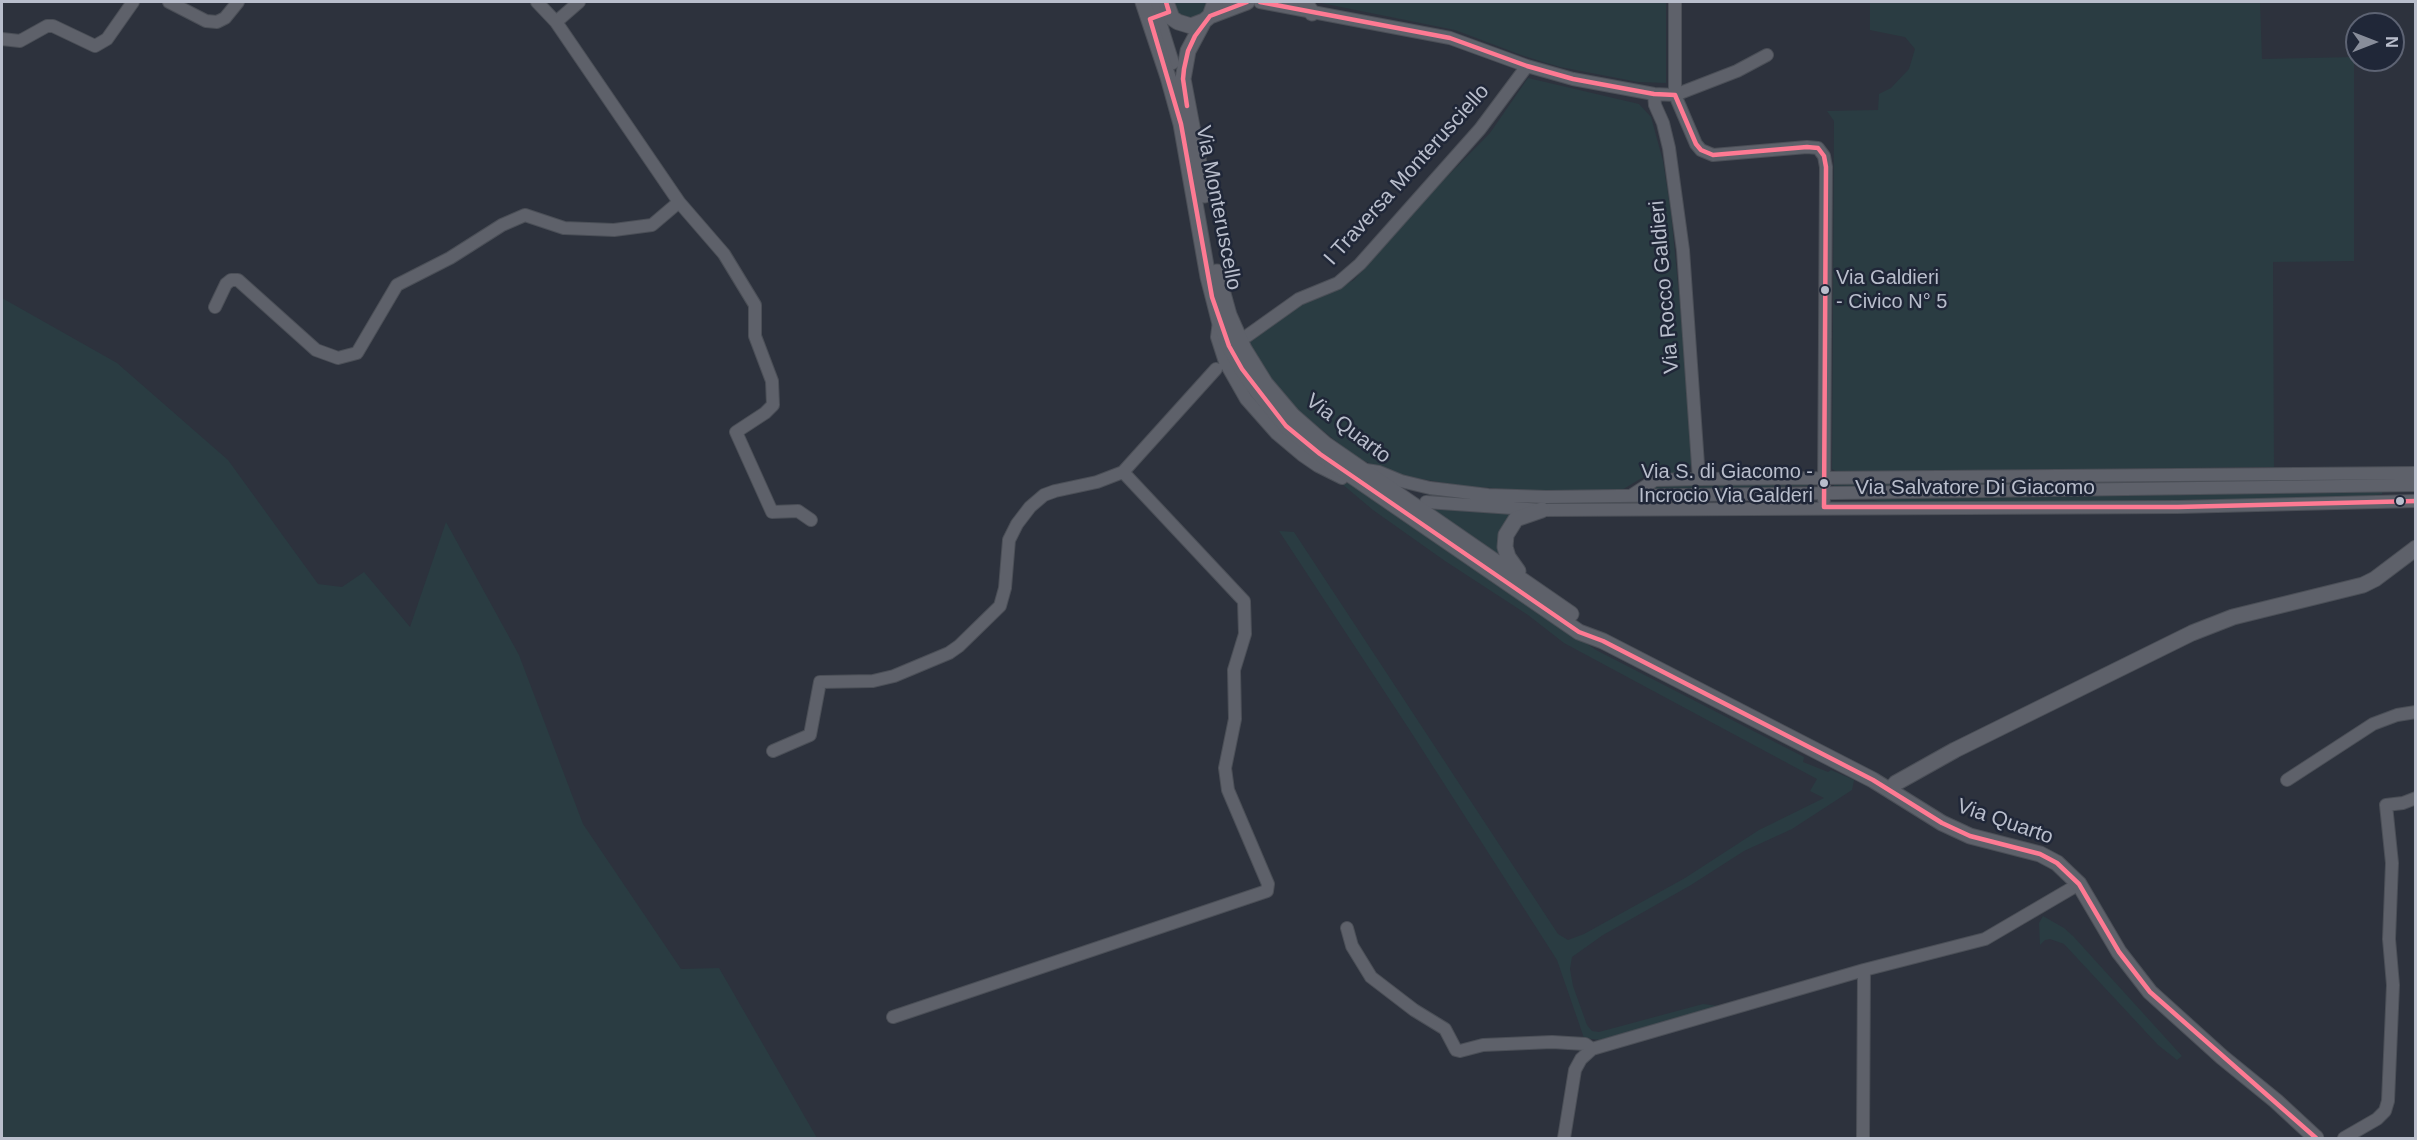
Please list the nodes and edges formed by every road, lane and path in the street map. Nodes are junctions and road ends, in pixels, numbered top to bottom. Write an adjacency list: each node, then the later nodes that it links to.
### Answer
1 (133, 2): 14 (street)
2 (169, 2): 3 (street)
3 (238, 2)
4 (537, 2): 13 (street)
5 (579, 2): 13 (street)
6 (1143, 2): 11 (street, Via Monteruscello)
7 (1247, 2): 12 (street)
8 (1260, 2): 10 (street)
9 (1675, 2): 19 (street)
10 (1309, 7): 17 (street)
11 (1160, 10): 12 (street); 16 (street); 22 (street, Via Monteruscello)
12 (1210, 13): 25 (street, Via Quarto)
13 (556, 22): 20 (street)
14 (2, 39)
15 (1767, 54): 19 (street)
16 (1173, 63)
17 (1527, 66): 18 (street); 23 (street, I Traversa Monterusciello)
18 (1654, 94): 19 (street); 30 (street, Via Rocco Galdieri)
19 (1675, 95): 29 (street)
20 (679, 202): 21 (street); 38 (street)
21 (215, 308)
22 (1219, 320): 28 (street); 41 (street, Via Quarto)
23 (1247, 336)
24 (1216, 369): 26 (street)
25 (1366, 470): 33 (street, Via Salvatore Di Giacomo); 40 (street, Via Quarto)
26 (1123, 472): 43 (street); 50 (street)
27 (2415, 472): 29 (street, Via Salvatore Di Giacomo)
28 (1342, 478)
29 (1824, 478): 30 (street, Via Salvatore Di Giacomo); 32 (street)
30 (1699, 479): 33 (street, Via Salvatore Di Giacomo)
31 (2415, 485): 32 (street, Via Salvatore Di Giacomo)
32 (1824, 492): 33 (street, Via Salvatore Di Giacomo); 36 (street)
33 (1631, 496)
34 (2415, 501): 36 (street, Via Salvatore Di Giacomo)
35 (1426, 502): 37 (street, Via Salvatore Di Giacomo)
36 (1824, 507): 37 (street, Via Salvatore Di Giacomo)
37 (1542, 510): 40 (street)
38 (811, 520)
39 (2415, 548): 45 (street)
40 (1522, 580): 41 (street, Via Quarto)
41 (1603, 641): 45 (street, Via Quarto)
42 (2415, 712): 44 (street)
43 (773, 751)
44 (2287, 780)
45 (1890, 790): 47 (street, Via Quarto)
46 (2415, 798): 55 (street)
47 (2079, 884): 49 (street); 54 (street, Via Quarto)
48 (1347, 928): 51 (street)
49 (1864, 970): 51 (street); 53 (street)
50 (893, 1017)
51 (1592, 1049): 52 (street)
52 (1564, 1138)
53 (1863, 1138)
54 (2316, 1138)
55 (2344, 1138)

